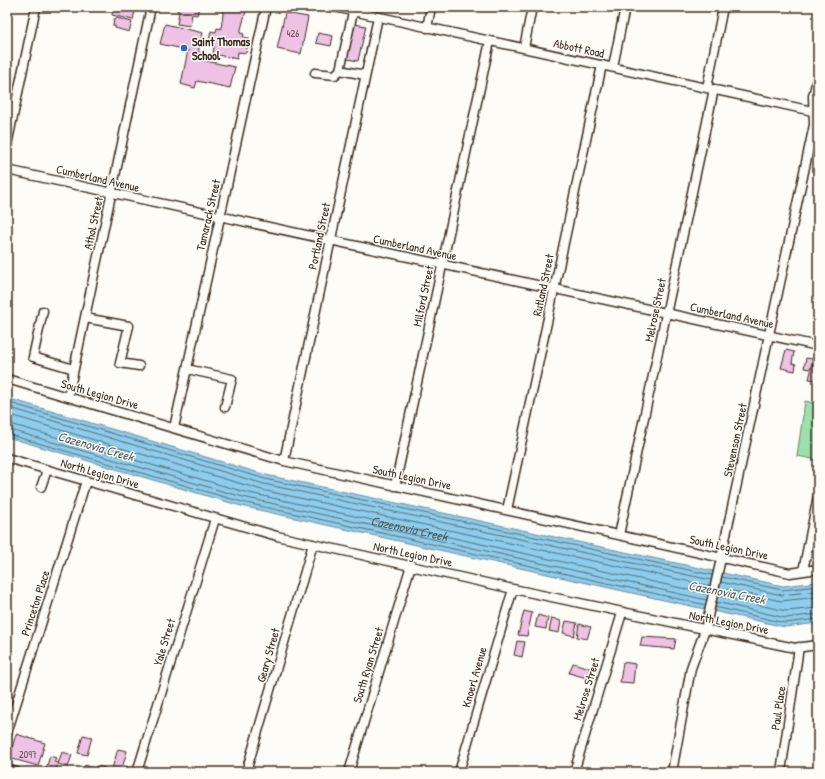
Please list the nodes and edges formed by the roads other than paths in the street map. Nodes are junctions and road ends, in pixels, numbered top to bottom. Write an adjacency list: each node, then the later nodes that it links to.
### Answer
1 (36, 7): 22 (street)
2 (151, 7): 24 (street, Athol Street)
3 (266, 7): 25 (street, Tamarack Street)
4 (334, 7): 9 (street, Abbott Road)
5 (431, 7): 11 (street)
6 (532, 7): 13 (street)
7 (625, 7): 15 (street)
8 (723, 7): 20 (street, Melrose Street)
9 (353, 12): 10 (street, Abbott Road); 16 (street)
10 (378, 17): 11 (street, Abbott Road); 18 (street, Portland Street)
11 (427, 28): 12 (street, Abbott Road)
12 (490, 41): 13 (street, Abbott Road); 27 (street, Milford Street)
13 (524, 48): 14 (street, Abbott Road)
14 (602, 65): 15 (street, Abbott Road); 28 (street, Rutland Street)
15 (613, 67): 20 (street, Abbott Road)
16 (340, 70): 17 (street); 18 (street)
17 (315, 73)
18 (365, 75): 26 (street, Portland Street)
19 (818, 75): 21 (street, Stevenson Street)
20 (710, 88): 21 (street, Abbott Road); 30 (street, Melrose Street)
21 (816, 112): 32 (street, Stevenson Street)
22 (7, 145)
23 (7, 170): 24 (street, Cumberland Avenue)
24 (111, 193): 25 (street, Cumberland Avenue); 31 (street, Athol Street)
25 (220, 217): 26 (street, Cumberland Avenue); 36 (street, Tamarack Street)
26 (330, 241): 27 (street, Cumberland Avenue); 42 (street, Portland Street)
27 (442, 265): 28 (street, Cumberland Avenue); 45 (street, Milford Street)
28 (554, 289): 30 (street, Cumberland Avenue); 48 (street, Rutland Street)
29 (43, 311): 35 (street)
30 (666, 313): 32 (street, Cumberland Avenue); 50 (street, Melrose Street)
31 (85, 318): 34 (street); 35 (street, Athol Street)
32 (770, 336): 33 (street, Cumberland Avenue); 52 (street, Stevenson Street)
33 (818, 346)
34 (139, 366)
35 (74, 369): 38 (street, Athol Street)
36 (187, 369): 39 (street); 40 (street, Tamarack Street)
37 (7, 379): 38 (street, South Legion Drive)
38 (68, 397): 40 (street, South Legion Drive)
39 (225, 407)
40 (174, 428): 42 (street, South Legion Drive)
41 (7, 458): 43 (street, North Legion Drive)
42 (284, 461): 45 (street, South Legion Drive)
43 (47, 470): 44 (street, North Legion Drive); 46 (street)
44 (86, 481): 49 (street, North Legion Drive); 61 (street, Princeton Place)
45 (395, 486): 48 (street, South Legion Drive)
46 (41, 487)
47 (818, 496): 55 (street)
48 (507, 510): 50 (street, South Legion Drive)
49 (215, 519): 51 (street, North Legion Drive); 64 (street, Yale Street)
50 (619, 534): 52 (street, South Legion Drive)
51 (313, 544): 53 (street, North Legion Drive); 65 (street, Geary Street)
52 (721, 560): 55 (street, South Legion Drive); 58 (street, Stevenson Street)
53 (410, 566): 56 (street, North Legion Drive); 66 (street, South Ryan Street)
54 (818, 569): 55 (street, South Legion Drive)
55 (803, 571)
56 (513, 589): 57 (street, North Legion Drive); 67 (street, Knoerl Avenue)
57 (622, 612): 58 (street, North Legion Drive); 68 (street, Melrose Street)
58 (706, 626): 60 (street, North Legion Drive); 69 (street, Stevenson Street)
59 (818, 645): 60 (street, North Legion Drive)
60 (799, 647): 70 (street, Paul Place)
61 (7, 731)
62 (7, 769): 63 (street)
63 (16, 772)
64 (137, 772)
65 (246, 772)
66 (349, 772)
67 (459, 772)
68 (574, 772)
69 (672, 772)
70 (781, 772)

